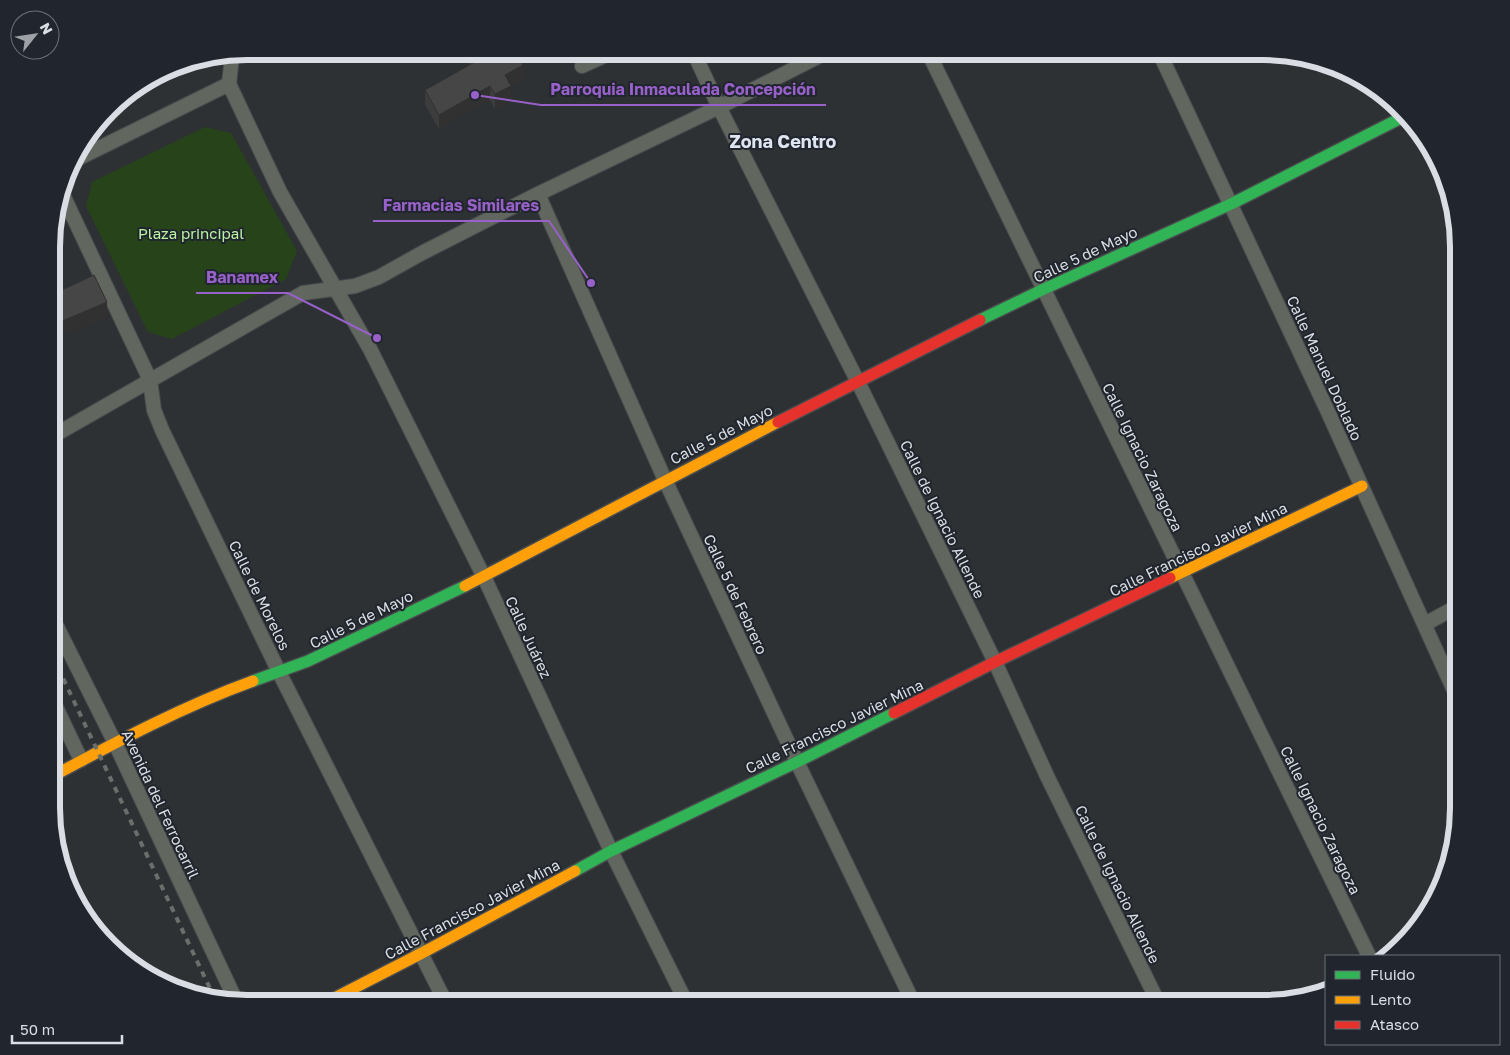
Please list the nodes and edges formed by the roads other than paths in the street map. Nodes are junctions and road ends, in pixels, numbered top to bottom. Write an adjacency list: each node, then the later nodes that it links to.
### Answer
1 (233, 60): 8 (street)
2 (595, 60): 7 (street)
3 (697, 60): 9 (street, Calle de Ignacio Allende)
4 (813, 60): 9 (street)
5 (932, 60): 16 (street, Calle Ignacio Zaragoza)
6 (1163, 60): 14 (street, Calle Manuel Doblado)
7 (582, 66)
8 (229, 84): 11 (street); 15 (street, Calle Juárez)
9 (718, 107): 12 (street); 18 (street, Calle de Ignacio Allende)
10 (1399, 119): 14 (street, Calle 5 de Mayo)
11 (83, 156)
12 (538, 194): 15 (street); 20 (street, Calle 5 de Febrero)
13 (66, 201): 17 (street, Calle de Morelos)
14 (1231, 204): 16 (street, Calle 5 de Mayo); 21 (street, Calle Manuel Doblado)
15 (335, 289): 17 (street); 23 (street, Calle Juárez)
16 (1044, 289): 18 (street, Calle 5 de Mayo); 22 (street, Calle Ignacio Zaragoza)
17 (150, 380): 19 (street); 28 (street, Calle de Morelos)
18 (858, 382): 20 (street, Calle 5 de Mayo); 27 (street, Calle de Ignacio Allende)
19 (60, 432)
20 (665, 480): 23 (street, Calle 5 de Mayo); 33 (street, Calle 5 de Febrero)
21 (1362, 486): 22 (street, Calle Francisco Javier Mina); 25 (street, Calle Manuel Doblado)
22 (1182, 574): 27 (street, Calle Francisco Javier Mina); 37 (street, Calle Ignacio Zaragoza)
23 (484, 577): 28 (street, Calle 5 de Mayo); 35 (street, Calle Juárez)
24 (1450, 610): 25 (street)
25 (1424, 624): 29 (street, Calle Manuel Doblado)
26 (60, 634): 31 (street, Avenida del Ferrocarril)
27 (995, 662): 33 (street, Calle Francisco Javier Mina); 43 (street, Calle de Ignacio Allende)
28 (279, 672): 31 (street, Calle 5 de Mayo); 36 (street, Calle de Morelos)
29 (1450, 681)
30 (60, 716): 32 (street)
31 (114, 743): 32 (street, Calle 5 de Mayo); 38 (street, Avenida del Ferrocarril)
32 (81, 760): 34 (street, Calle 5 de Mayo)
33 (797, 762): 35 (street, Calle Francisco Javier Mina); 42 (street, Calle 5 de Febrero)
34 (60, 772)
35 (611, 851): 36 (street, Calle Francisco Javier Mina); 41 (street, Calle Juárez)
36 (422, 954): 39 (street, Calle Francisco Javier Mina); 40 (street, Calle de Morelos)
37 (1369, 955)
38 (232, 995)
39 (341, 995)
40 (442, 995)
41 (683, 995)
42 (910, 995)
43 (1155, 995)

